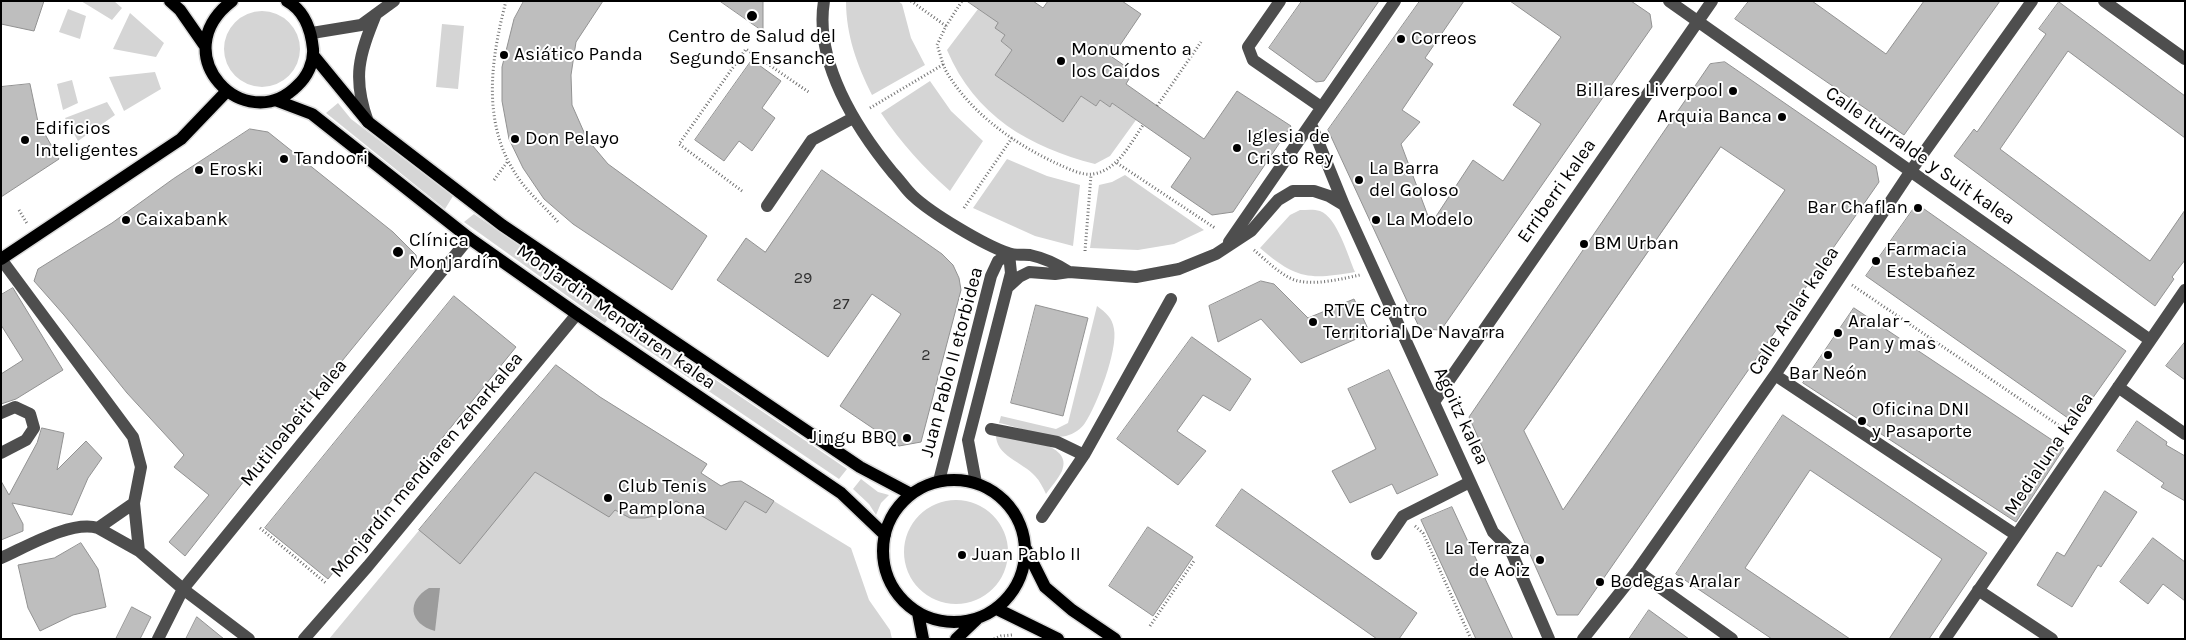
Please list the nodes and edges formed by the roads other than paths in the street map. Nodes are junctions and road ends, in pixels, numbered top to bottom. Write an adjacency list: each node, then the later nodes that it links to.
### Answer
1 (170, 1): 15 (main road)
2 (232, 1): 15 (main road)
3 (287, 1): 14 (main road)
4 (394, 1): 12 (street)
5 (824, 1): 21 (street)
6 (1280, 1): 20 (street)
7 (1396, 1): 20 (street)
8 (1669, 1): 13 (street, Calle Iturralde y Suit kalea)
9 (1712, 1): 13 (street, Erriberri kalea)
10 (2032, 1): 24 (street, Calle Aralar kalea)
11 (2104, 1): 17 (street)
12 (376, 14): 14 (street); 22 (street)
13 (1698, 21): 24 (street, Calle Iturralde y Suit kalea); 39 (street, Erriberri kalea)
14 (312, 33): 16 (main road)
15 (205, 46): 18 (main road)
16 (313, 55): 19 (main road); 22 (main road, Monjardin Mendiaren kalea)
17 (2185, 59)
18 (227, 91): 19 (main road); 30 (main road)
19 (275, 100): 27 (main road, Monjardin Mendiaren kalea)
20 (1321, 107): 23 (street)
21 (854, 118): 26 (street); 29 (street)
22 (368, 122): 48 (main road, Monjardin Mendiaren kalea)
23 (1311, 124): 25 (street, Agoitz kalea); 28 (street)
24 (1910, 172): 36 (street, Calle Iturralde y Suit kalea); 37 (street, Calle Aralar kalea)
25 (1344, 205): 28 (street); 39 (street, Agoitz kalea)
26 (767, 206)
27 (470, 238): 35 (main road, Monjardin Mendiaren kalea); 59 (street, Mutiloabeiti kalea)
28 (1227, 245): 31 (street)
29 (1009, 254): 31 (street); 32 (street, Juan Pablo II etorbidea); 45 (street, Juan Pablo II etorbidea)
30 (1, 259): 49 (street)
31 (1069, 272): 32 (street)
32 (1008, 287): 47 (street, Juan Pablo II etorbidea)
33 (2185, 290): 36 (street, Medialuna kalea)
34 (1171, 299): 44 (street)
35 (577, 314): 52 (main road, Monjardin Mendiaren kalea); 66 (street, Monjardín mendiaren zeharkalea)
36 (2150, 340): 38 (street, Medialuna kalea)
37 (1775, 375): 53 (street); 58 (street, Calle Aralar kalea)
38 (2118, 387): 42 (street); 53 (street, Medialuna kalea)
39 (1434, 402): 46 (street, Agoitz kalea)
40 (1, 413): 43 (street)
41 (991, 429): 44 (street)
42 (2185, 434)
43 (1, 453)
44 (1084, 455): 50 (street)
45 (939, 481): 47 (main road); 48 (main road)
46 (1470, 482): 56 (street); 71 (street, Agoitz kalea)
47 (976, 483): 54 (main road)
48 (911, 494): 52 (main road)
49 (134, 503): 51 (street); 55 (street)
50 (1042, 517)
51 (98, 528): 55 (street); 57 (street)
52 (885, 535): 62 (main road)
53 (2016, 535): 60 (street, Medialuna kalea)
54 (1026, 549): 61 (main road); 70 (main road)
55 (139, 551): 59 (street)
56 (1377, 554)
57 (1, 558)
58 (1637, 572): 72 (street, Calle Aralar kalea); 73 (street)
59 (183, 588): 64 (street, Mutiloabeiti kalea); 65 (street)
60 (1978, 590): 74 (street, Medialuna kalea); 75 (street)
61 (998, 609): 63 (main road); 69 (main road)
62 (918, 613): 63 (main road); 67 (main road)
63 (977, 620): 68 (main road)
64 (158, 639)
65 (249, 639)
66 (304, 639)
67 (923, 639)
68 (956, 639)
69 (1058, 639)
70 (1115, 639)
71 (1549, 639)
72 (1583, 639)
73 (1732, 639)
74 (1945, 639)
75 (2052, 639)

